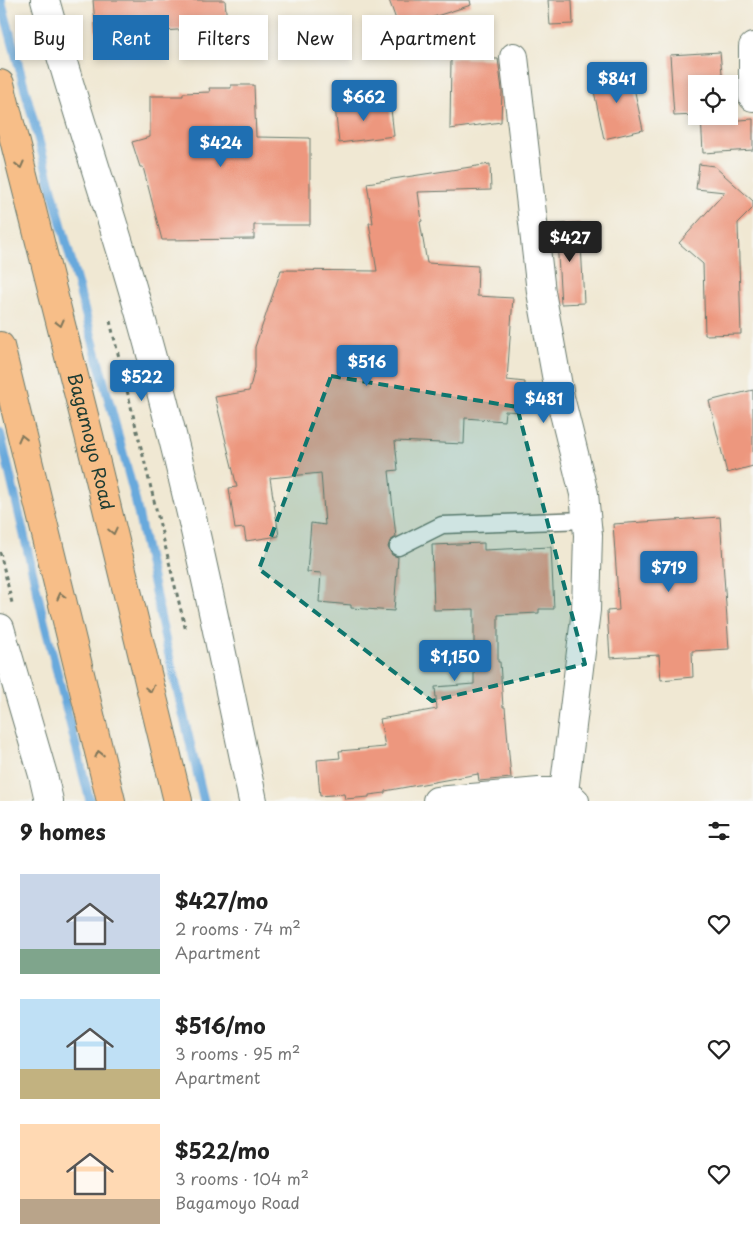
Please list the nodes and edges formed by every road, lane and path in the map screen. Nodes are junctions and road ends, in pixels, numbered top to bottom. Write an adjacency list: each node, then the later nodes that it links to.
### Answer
1 (45, 0): 16 (street)
2 (753, 47): 5 (street)
3 (514, 57): 8 (street)
4 (0, 84): 15 (highway, Bagamoyo Road, one-way to 15)
5 (753, 96)
6 (108, 311): 11 (path)
7 (0, 346): 14 (highway, one-way to 7)
8 (586, 520): 9 (lane); 12 (street)
9 (398, 547)
10 (0, 628): 13 (street)
11 (187, 635)
12 (569, 796): 17 (street)
13 (49, 801)
14 (111, 801)
15 (178, 801)
16 (253, 801)
17 (437, 801)

